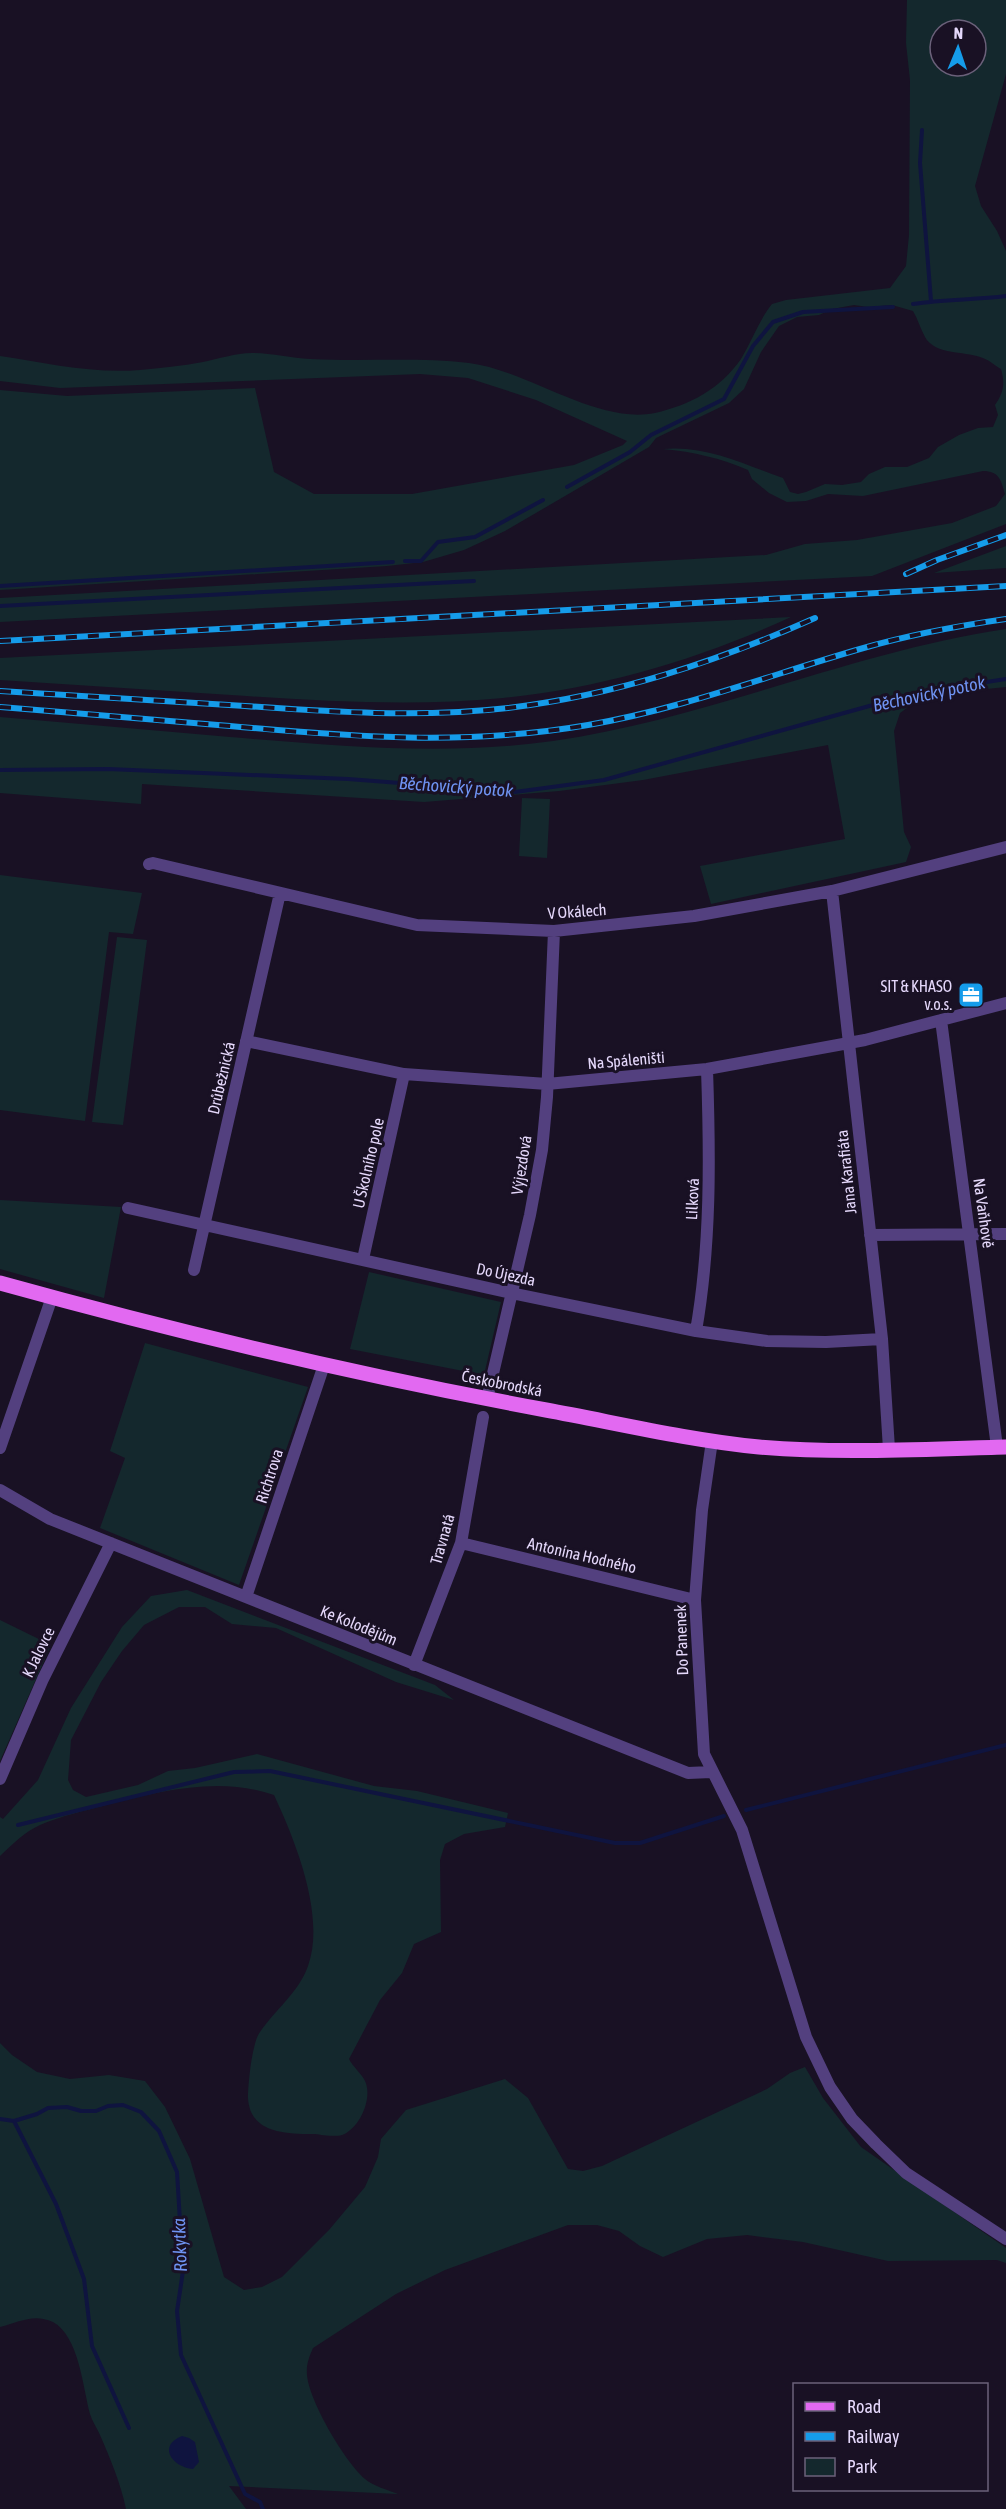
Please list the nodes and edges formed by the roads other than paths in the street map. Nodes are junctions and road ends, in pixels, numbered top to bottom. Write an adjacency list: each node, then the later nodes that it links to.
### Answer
1 (1006, 847): 3 (street, V Okálech)
2 (151, 862): 4 (street, V Okálech)
3 (832, 891): 5 (street, V Okálech); 9 (street, Jana Karafiáta)
4 (280, 893): 5 (street, V Okálech); 8 (street, Drůbežnická)
5 (554, 931): 12 (street, Výjezdová)
6 (1006, 1003): 7 (street, Na Spáleništi)
7 (941, 1020): 9 (street, Na Spáleništi); 15 (street, Na Vaňhově)
8 (246, 1041): 11 (street, Na Spáleništi); 14 (street, Drůbežnická)
9 (849, 1043): 10 (street, Na Spáleništi); 17 (street, Jana Karafiáta)
10 (707, 1070): 12 (street, Na Spáleništi); 23 (street, Lilková)
11 (404, 1074): 12 (street, Na Spáleništi); 18 (street, U Školního pole)
12 (547, 1084): 21 (street, Výjezdová)
13 (128, 1208): 14 (street, Do Újezda)
14 (205, 1223): 18 (street, Do Újezda); 19 (street, Drůbežnická)
15 (970, 1234): 16 (street); 17 (street); 29 (street, Na Vaňhově)
16 (1006, 1234)
17 (870, 1235): 24 (street, Jana Karafiáta)
18 (363, 1259): 21 (street, Do Újezda)
19 (194, 1270)
20 (0, 1282): 22 (main road, Českobrodská)
21 (511, 1293): 23 (street, Do Újezda); 26 (street, Výjezdová)
22 (52, 1297): 25 (main road, Českobrodská); 30 (street)
23 (696, 1331): 24 (street, Do Újezda)
24 (882, 1339): 31 (street, Jana Karafiáta)
25 (324, 1365): 26 (main road, Českobrodská); 35 (street, Richtrova)
26 (487, 1399): 28 (main road, Českobrodská)
27 (483, 1418): 34 (street, Travnatá)
28 (712, 1441): 31 (main road, Českobrodská); 36 (street, Do Panenek)
29 (1002, 1447): 31 (main road, Českobrodská)
30 (0, 1448)
31 (889, 1449)
32 (0, 1490): 33 (street, Ke Kolodějům)
33 (111, 1543): 35 (street, Ke Kolodějům); 39 (street, K Jalovce)
34 (461, 1543): 36 (street, Antonína Hodného); 37 (street, Travnatá)
35 (246, 1597): 37 (street, Ke Kolodějům)
36 (695, 1600): 38 (street, Do Panenek)
37 (414, 1665): 38 (street, Ke Kolodějům)
38 (711, 1772): 40 (street, Do Panenek)
39 (0, 1779)
40 (1006, 2239)

